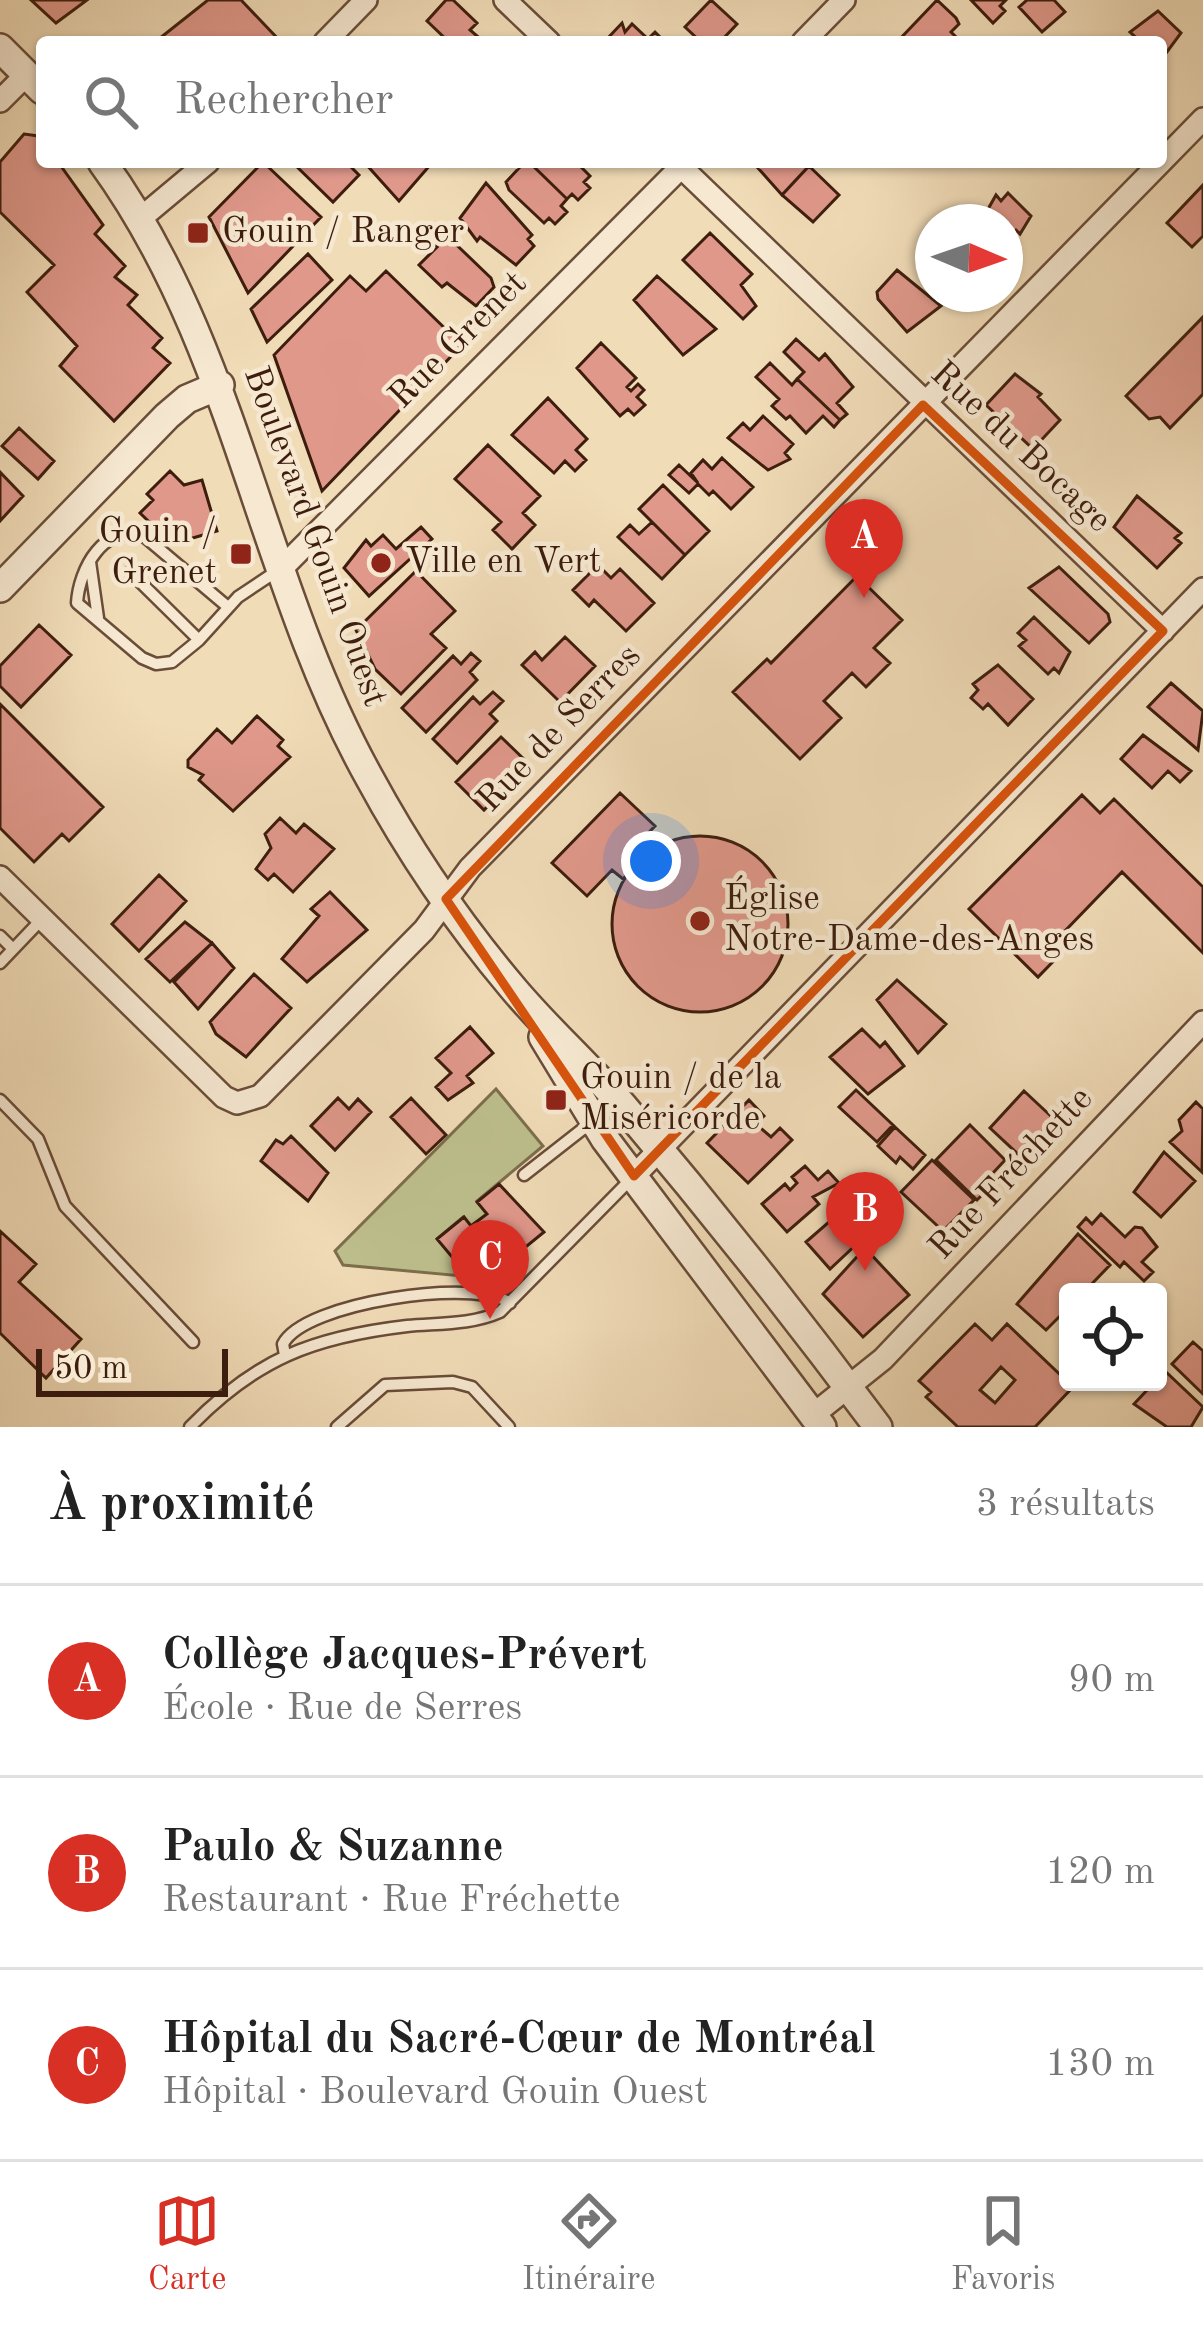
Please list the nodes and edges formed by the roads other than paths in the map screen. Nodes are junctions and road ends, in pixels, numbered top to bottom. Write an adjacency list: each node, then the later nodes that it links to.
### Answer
1 (366, 0): 4 (street)
2 (505, 0): 5 (street)
3 (844, 0): 6 (street)
4 (331, 36)
5 (543, 36)
6 (809, 36)
7 (0, 48): 8 (street)
8 (34, 82): 9 (street)
9 (0, 101)
10 (1203, 119): 11 (street, Rue de Serres)
11 (1167, 156)
12 (106, 168): 17 (street, Boulevard Gouin Ouest)
13 (201, 168): 17 (street)
14 (677, 168): 20 (street, Rue Grenet)
15 (685, 168): 19 (street, Rue du Bocage)
16 (1155, 168): 19 (street, Rue de Serres)
17 (141, 218): 18 (street, Boulevard Gouin Ouest)
18 (220, 385): 20 (street, Boulevard Gouin Ouest); 22 (street)
19 (923, 405): 25 (street, Rue du Bocage); 28 (street, Rue de Serres)
20 (281, 568): 24 (lane); 28 (street, Boulevard Gouin Ouest)
21 (130, 572): 26 (lane)
22 (0, 588)
23 (1203, 590): 25 (street)
24 (228, 607): 26 (lane); 26 (lane)
25 (1163, 631): 38 (street)
26 (199, 640)
27 (0, 877): 29 (street, Rue de Serres)
28 (446, 899): 29 (street, Rue de Serres); 33 (street, Boulevard Gouin Ouest)
29 (42, 919): 31 (lane)
30 (0, 936): 31 (lane)
31 (13, 949): 32 (lane)
32 (0, 963)
33 (513, 987): 36 (street, Boulevard Gouin Ouest); 37 (street, Boulevard Gouin Ouest)
34 (1203, 1022): 44 (street, Rue Fréchette)
35 (0, 1100): 42 (lane)
36 (618, 1101): 37 (lane); 38 (street, Boulevard Gouin Ouest)
37 (593, 1120): 39 (lane); 40 (street, Boulevard Gouin Ouest)
38 (658, 1152): 40 (street); 44 (street, Boulevard Gouin Ouest)
39 (524, 1175)
40 (634, 1176): 41 (lane); 45 (street, Boulevard Gouin Ouest)
41 (510, 1303): 43 (lane); 43 (lane)
42 (194, 1342)
43 (285, 1355): 46 (lane)
44 (849, 1388): 45 (street, Rue Fréchette); 49 (street, Boulevard Gouin Ouest)
45 (818, 1421)
46 (190, 1427)
47 (337, 1427): 48 (lane)
48 (509, 1427)
49 (878, 1427)

